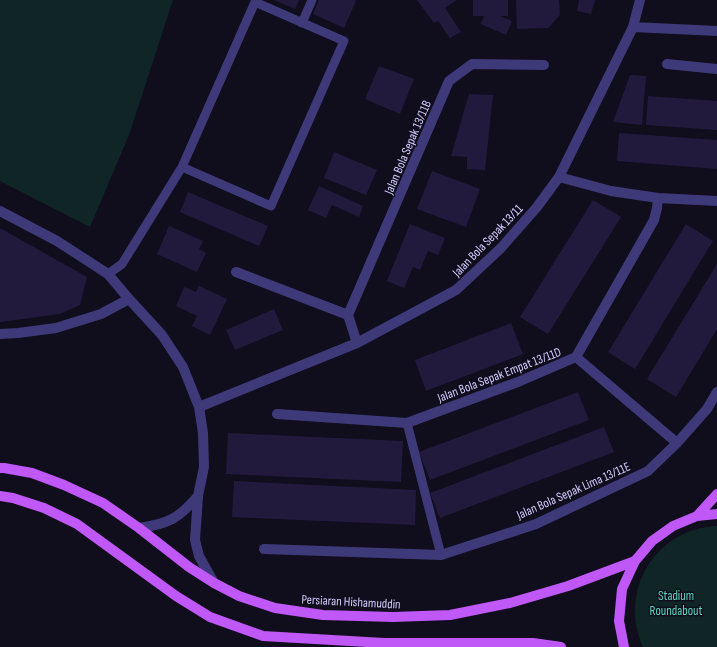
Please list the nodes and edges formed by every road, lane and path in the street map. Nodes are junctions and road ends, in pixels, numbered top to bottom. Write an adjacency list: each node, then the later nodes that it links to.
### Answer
1 (312, 0): 3 (lane)
2 (640, 0): 4 (street, Jalan Bola Sepak 13/11)
3 (302, 23): 9 (lane); 9 (lane)
4 (633, 27): 5 (street); 10 (street, Jalan Bola Sepak 13/11)
5 (717, 31)
6 (544, 64): 17 (street, Jalan Bola Sepak 13/11B)
7 (667, 64): 8 (street)
8 (717, 69)
9 (182, 167): 15 (lane)
10 (559, 177): 11 (street); 19 (street, Jalan Bola Sepak 13/11)
11 (658, 198): 12 (street); 20 (street, Jalan Bola Sepak Empat 13/11D)
12 (717, 201)
13 (0, 211): 15 (street)
14 (236, 272): 17 (street)
15 (108, 274): 16 (street)
16 (129, 299): 18 (street); 22 (street)
17 (348, 315): 19 (street)
18 (0, 334)
19 (357, 344): 22 (street, Jalan Bola Sepak 13/11)
20 (576, 357): 24 (street, Jalan Bola Sepak Empat 13/11D); 25 (street)
21 (717, 392): 25 (street, Jalan Bola Sepak Lima 13/11E)
22 (199, 407): 29 (street)
23 (277, 414): 24 (street, Jalan Bola Sepak Empat 13/11D)
24 (407, 423): 34 (lane)
25 (677, 443): 34 (street, Jalan Bola Sepak Lima 13/11E)
26 (0, 468): 32 (main road, Persiaran Hishamuddin)
27 (717, 494): 31 (main road)
28 (0, 496): 37 (main road)
29 (198, 496): 32 (street); 36 (street)
30 (717, 514): 31 (main road)
31 (697, 516): 35 (main road)
32 (139, 528): 36 (main road, Persiaran Hishamuddin)
33 (264, 549): 34 (street, Jalan Bola Sepak Lima 13/11E)
34 (441, 555)
35 (635, 561): 36 (main road, Persiaran Hishamuddin); 38 (main road)
36 (214, 583)
37 (561, 647)
38 (624, 647)

